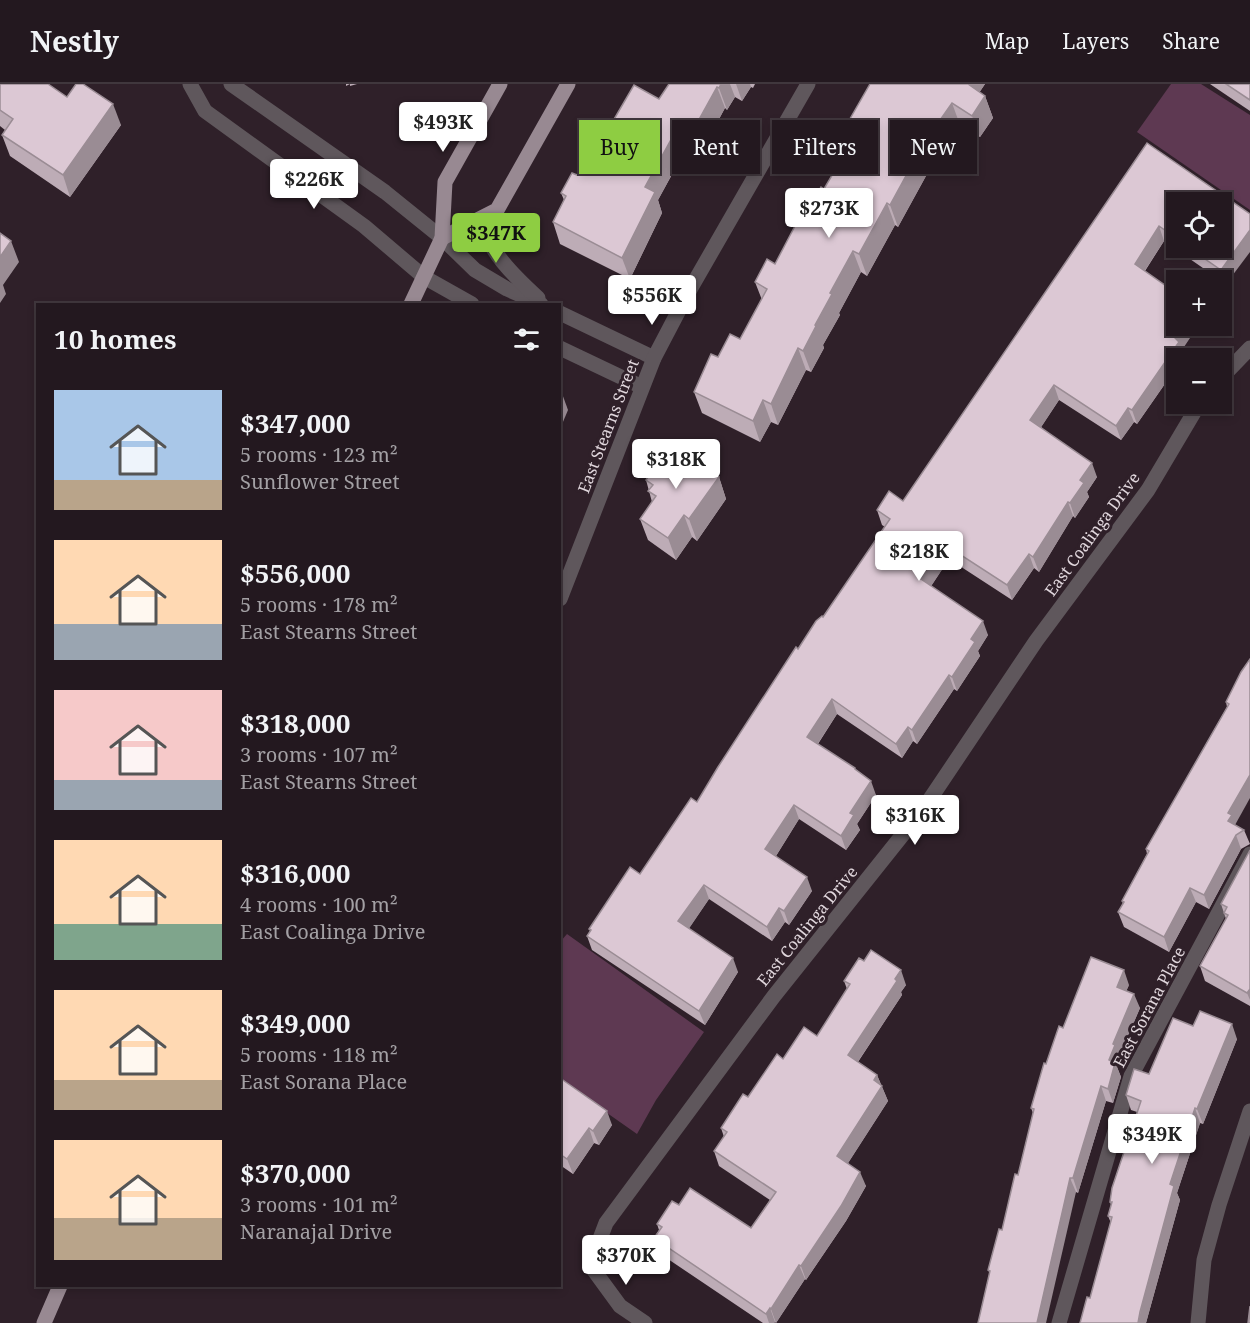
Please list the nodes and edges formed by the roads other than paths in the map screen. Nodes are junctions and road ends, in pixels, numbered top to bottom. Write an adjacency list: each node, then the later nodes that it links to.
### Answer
1 (190, 84): 8 (street)
2 (231, 84): 7 (street)
3 (500, 84): 7 (main road)
4 (568, 84): 6 (main road)
5 (808, 84): 16 (street, East Stearns Street)
6 (480, 219): 7 (main road); 12 (street)
7 (442, 238): 8 (main road); 11 (street)
8 (424, 277): 9 (main road); 10 (street)
9 (411, 303)
10 (470, 303)
11 (541, 303)
12 (542, 303)
13 (561, 313): 16 (street)
14 (561, 348): 18 (street)
15 (1250, 348): 17 (street)
16 (654, 358): 18 (street, East Stearns Street)
17 (1232, 367)
18 (642, 387): 20 (street, East Stearns Street)
19 (1193, 414): 25 (street, East Coalinga Drive)
20 (561, 596)
21 (1250, 854): 26 (street, East Sorana Place)
22 (1250, 1111): 27 (street)
23 (60, 1287): 24 (main road)
24 (44, 1323)
25 (645, 1323)
26 (1059, 1323)
27 (1198, 1323)

